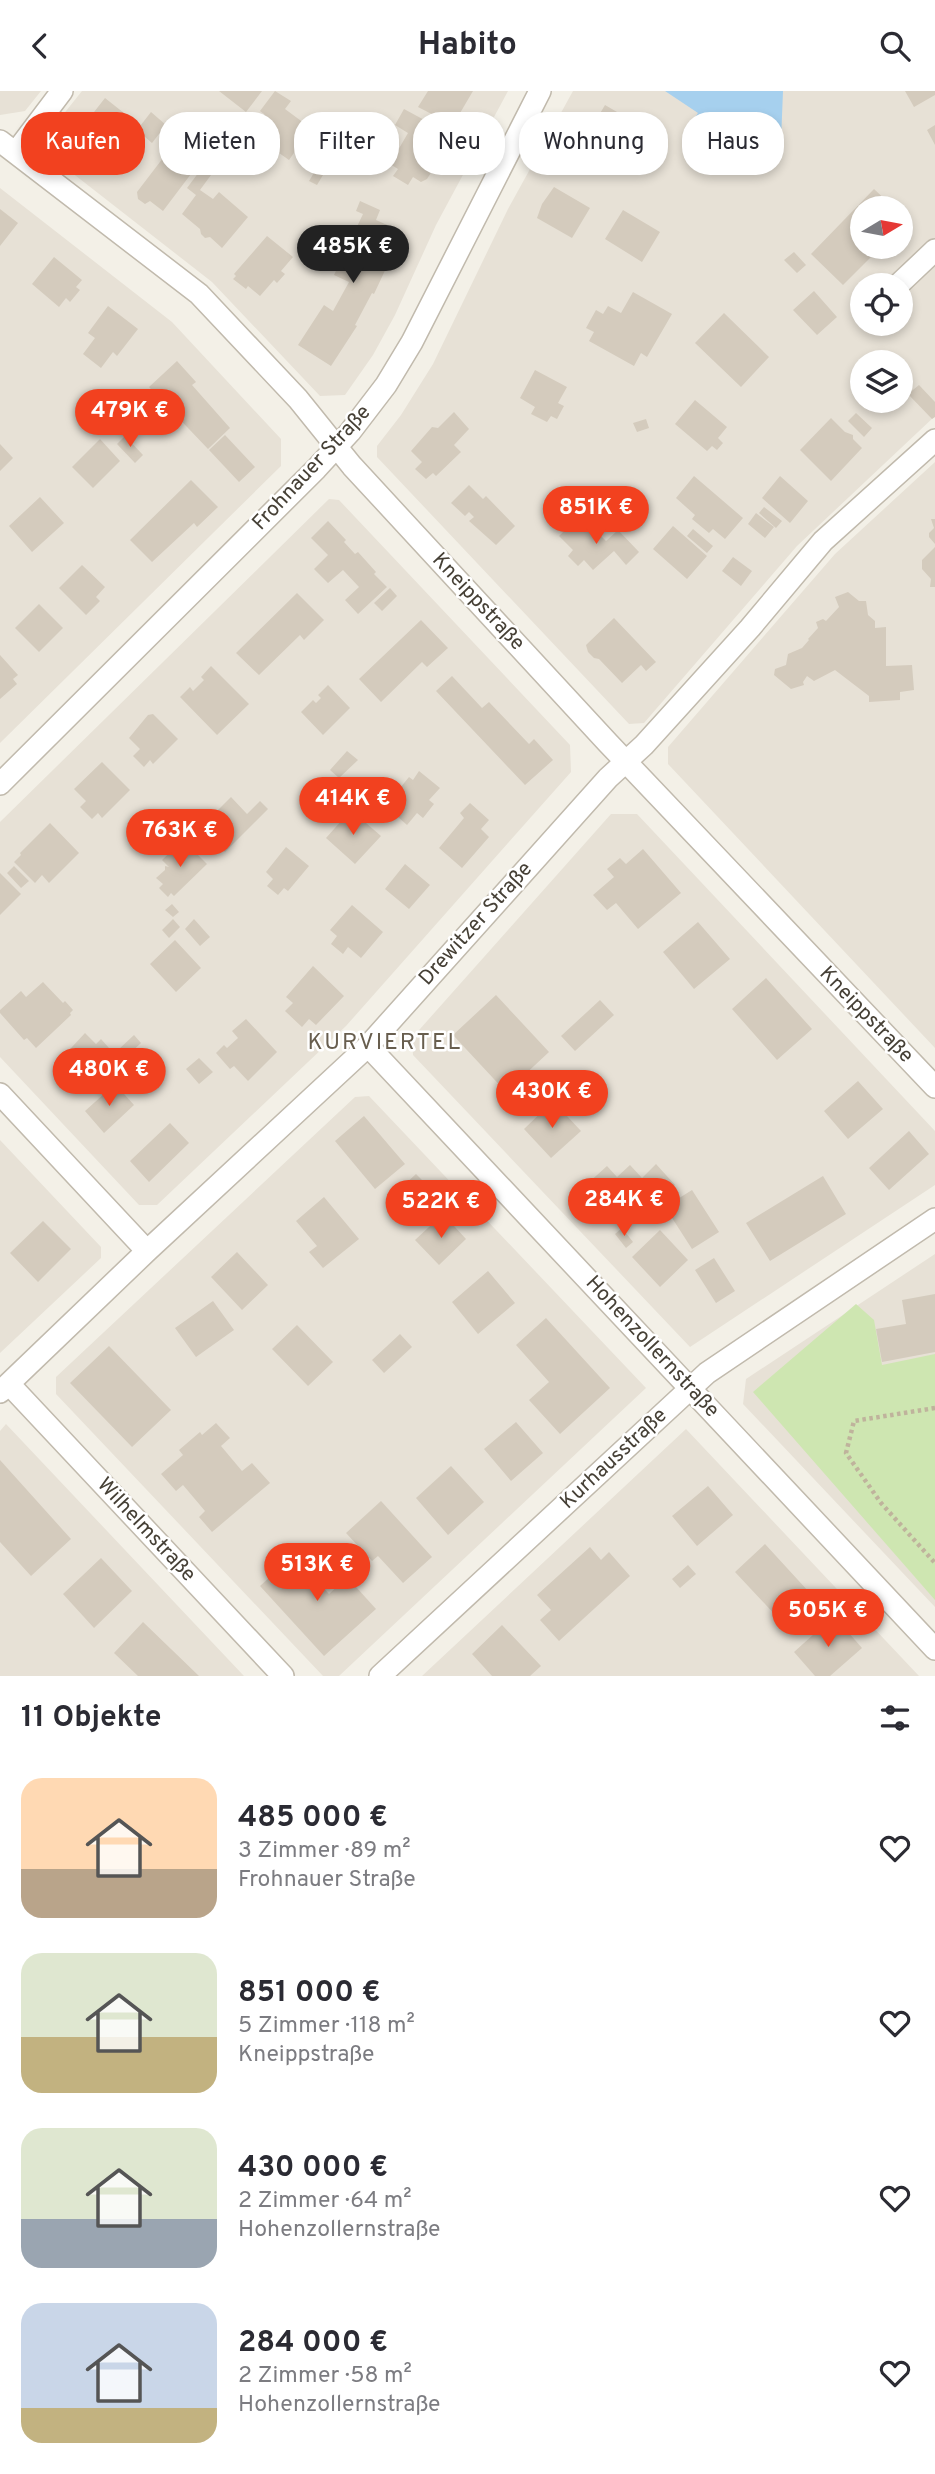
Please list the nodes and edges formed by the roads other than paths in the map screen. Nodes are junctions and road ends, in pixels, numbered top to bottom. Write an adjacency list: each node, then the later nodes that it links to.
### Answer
1 (62, 91): 3 (street)
2 (540, 91): 7 (street, Frohnauer Straße)
3 (8, 146): 7 (street, Kneippstraße)
4 (935, 250): 5 (street)
5 (911, 273)
6 (935, 440): 8 (street, Drewitzer Straße)
7 (337, 447): 8 (street, Kneippstraße); 9 (street, Frohnauer Straße)
8 (626, 761): 10 (street, Drewitzer Straße); 11 (street, Kneippstraße)
9 (0, 784)
10 (368, 1046): 14 (street, Drewitzer Straße); 16 (street, Hohenzollernstraße)
11 (935, 1087)
12 (0, 1094): 14 (street)
13 (935, 1219): 16 (street, Kurhausstraße)
14 (147, 1251): 15 (street, Drewitzer Straße)
15 (5, 1388): 18 (street, Wilhelmstraße)
16 (690, 1388): 17 (street, Hohenzollernstraße); 19 (street, Kurhausstraße)
17 (935, 1650)
18 (283, 1676)
19 (380, 1676)

